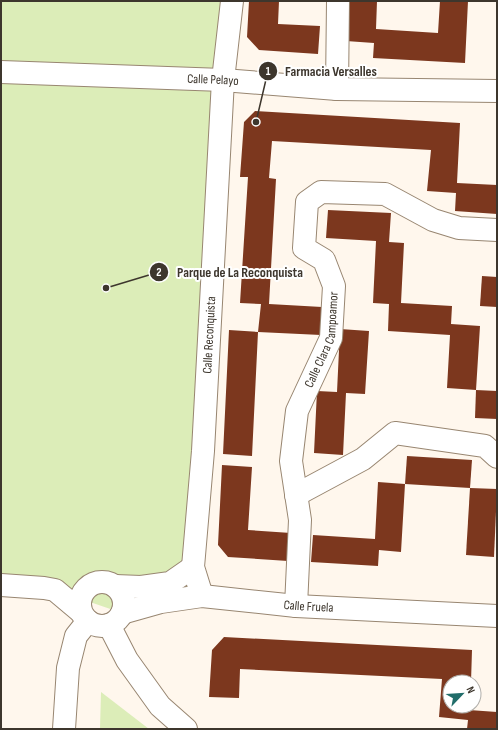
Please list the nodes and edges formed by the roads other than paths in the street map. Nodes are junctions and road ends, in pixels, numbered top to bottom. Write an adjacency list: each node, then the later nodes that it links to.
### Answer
1 (232, 1): 4 (street, Calle Reconquista)
2 (338, 1): 5 (street)
3 (1, 72): 4 (street, Calle Pelayo)
4 (223, 80): 5 (street, Calle Pelayo); 10 (street, Calle Reconquista)
5 (337, 89): 6 (street, Calle Pelayo)
6 (497, 91)
7 (497, 230): 9 (street, Calle Clara Campoamor)
8 (497, 457): 9 (street)
9 (296, 495): 14 (street, Calle Clara Campoamor)
10 (193, 567): 12 (street); 13 (street, Calle Reconquista)
11 (1, 585): 15 (street)
12 (115, 586): 15 (street); 17 (street)
13 (202, 596): 14 (street, Calle Fruela); 17 (street, Calle Fruela)
14 (296, 606): 16 (street, Calle Fruela)
15 (84, 616): 17 (street); 18 (street)
16 (497, 616)
17 (116, 619): 19 (street)
18 (64, 729)
19 (186, 729)

